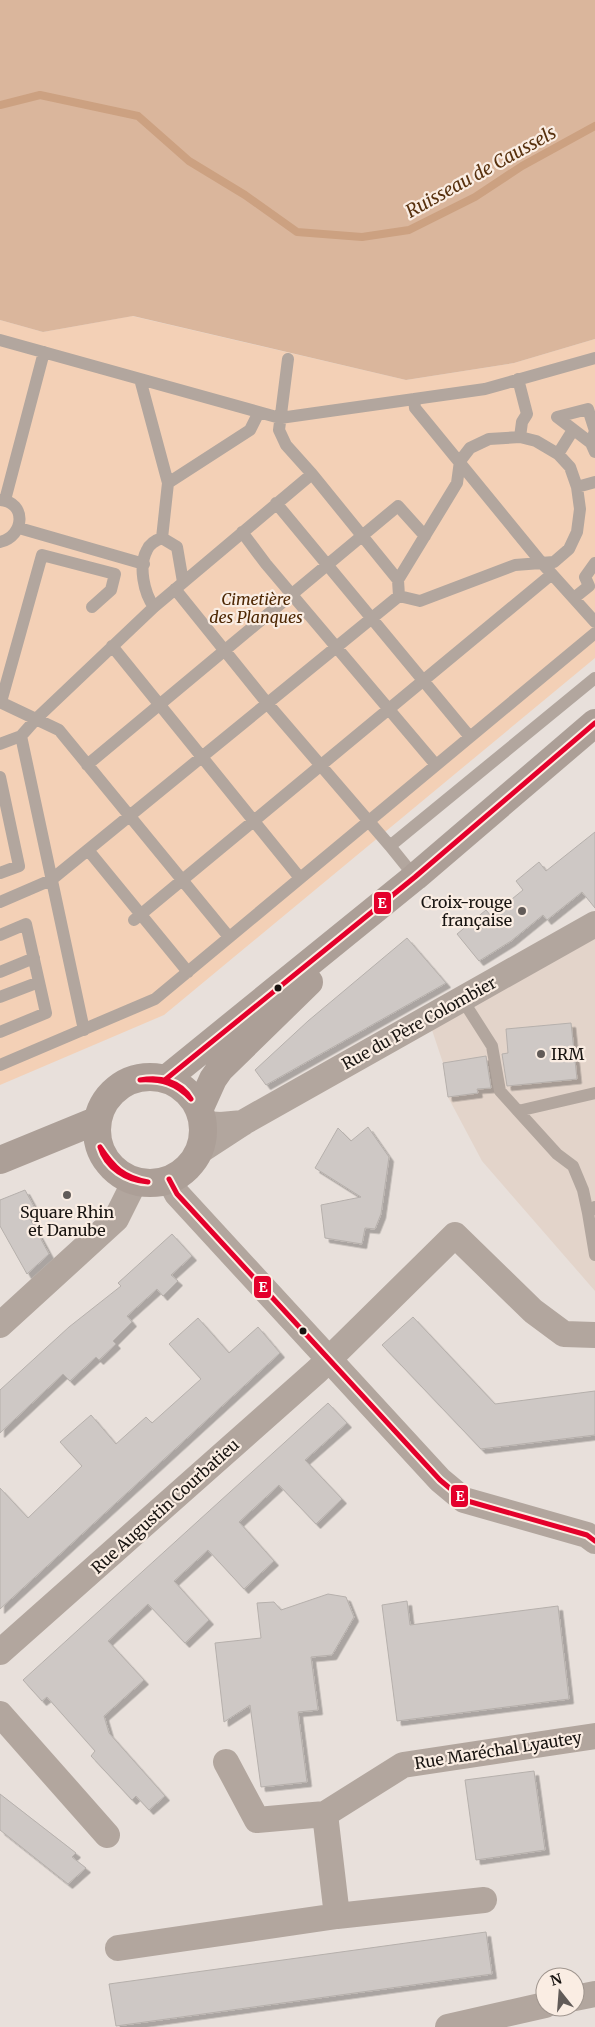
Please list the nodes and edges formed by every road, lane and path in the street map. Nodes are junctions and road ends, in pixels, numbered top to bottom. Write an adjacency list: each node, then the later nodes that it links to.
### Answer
1 (0, 340): 2 (lane)
2 (44, 352): 5 (lane); 19 (lane)
3 (595, 358): 6 (lane)
4 (288, 359): 9 (lane)
5 (140, 379): 8 (lane); 17 (lane)
6 (518, 379): 7 (lane); 11 (lane)
7 (414, 399): 9 (lane); 14 (lane)
8 (258, 414): 9 (lane); 17 (lane)
9 (280, 418): 15 (lane)
10 (573, 430): 12 (lane); 12 (lane); 13 (lane)
11 (520, 437): 13 (lane); 14 (lane)
12 (593, 447)
13 (558, 454): 18 (lane)
14 (460, 461): 24 (lane); 27 (lane)
15 (312, 474): 20 (lane); 23 (lane)
16 (595, 482): 18 (lane)
17 (168, 483): 25 (lane)
18 (577, 487): 27 (lane)
19 (2, 500): 21 (lane)
20 (276, 503): 22 (lane); 30 (lane)
21 (19, 528): 26 (lane); 29 (lane)
22 (242, 532): 33 (lane); 35 (lane)
23 (362, 536): 24 (lane); 30 (lane); 32 (lane)
24 (425, 536): 32 (lane)
25 (162, 538): 29 (lane); 33 (lane)
26 (0, 542)
27 (541, 562): 31 (lane); 36 (lane)
28 (595, 563): 34 (lane)
29 (144, 564): 39 (lane)
30 (328, 565): 35 (lane); 40 (lane)
31 (552, 574): 37 (lane); 47 (lane)
32 (398, 580): 36 (lane)
33 (179, 585): 39 (lane); 45 (lane)
34 (592, 589): 37 (lane)
35 (292, 595): 44 (lane); 45 (lane)
36 (399, 596): 40 (lane)
37 (574, 598): 41 (lane)
38 (92, 607): 48 (lane)
39 (154, 607): 43 (lane)
40 (372, 618): 44 (lane); 47 (lane)
41 (595, 622)
42 (595, 633): 55 (lane)
43 (112, 646): 50 (lane); 52 (lane)
44 (336, 647): 49 (lane); 51 (lane)
45 (224, 651): 49 (lane); 50 (lane)
46 (595, 678): 66 (lane)
47 (423, 680): 51 (lane); 55 (lane)
48 (0, 702): 52 (lane)
49 (267, 703): 57 (lane); 60 (lane)
50 (160, 704): 57 (lane); 58 (lane)
51 (388, 709): 59 (lane); 60 (lane)
52 (37, 718): 54 (lane); 58 (lane)
53 (595, 723): 69 (main road)
54 (21, 736): 56 (lane); 72 (lane)
55 (470, 737): 59 (lane)
56 (0, 744)
57 (203, 756): 62 (lane); 63 (lane)
58 (87, 765): 62 (lane)
59 (436, 765): 64 (lane)
60 (320, 766): 63 (lane); 64 (lane)
61 (0, 777): 65 (lane)
62 (130, 816): 67 (lane); 71 (lane)
63 (255, 819): 70 (lane); 71 (lane)
64 (368, 822): 66 (lane); 70 (lane)
65 (5, 823): 68 (lane)
66 (390, 846): 69 (lane)
67 (88, 850): 72 (lane); 74 (lane)
68 (0, 873)
69 (415, 877): 87 (main road); 90 (main road)
70 (300, 878): 77 (lane)
71 (182, 879): 74 (lane); 77 (lane)
72 (51, 880): 73 (lane); 84 (lane)
73 (0, 902)
74 (137, 917): 80 (lane)
75 (595, 924): 83 (street, Rue du Père Colombier)
76 (0, 935): 78 (lane)
77 (229, 937): 80 (lane)
78 (34, 958): 79 (lane); 81 (lane)
79 (0, 972)
80 (188, 972): 84 (lane)
81 (39, 982): 82 (lane); 85 (lane)
82 (0, 997)
83 (462, 999): 89 (lane); 92 (street, Rue du Père Colombier)
84 (84, 1030): 86 (lane)
85 (0, 1032)
86 (0, 1065)
87 (166, 1079): 90 (main road); 91 (main road)
88 (595, 1092): 89 (lane)
89 (518, 1110): 99 (lane)
90 (201, 1117): 92 (street, Rue du Père Colombier); 95 (main road)
91 (98, 1120): 93 (main road); 94 (main road)
92 (244, 1122): 95 (street, Rue du Père Colombier)
93 (54, 1138): 94 (main road); 96 (main road)
94 (101, 1150): 97 (main road)
95 (198, 1152): 98 (main road)
96 (0, 1160)
97 (127, 1177): 98 (main road); 101 (street)
98 (169, 1180): 103 (street)
99 (592, 1210): 100 (lane)
100 (595, 1255)
101 (0, 1325)
102 (595, 1335): 103 (street, Rue Augustin Courbatieu)
103 (327, 1358): 104 (street); 105 (street, Rue Augustin Courbatieu)
104 (595, 1541)
105 (0, 1652)
106 (0, 1714): 110 (street)
107 (595, 1736): 109 (street, Rue Maréchal Lyautey)
108 (226, 1762): 109 (street, Rue Maréchal Lyautey)
109 (325, 1814): 112 (street)
110 (107, 1835)
111 (484, 1900): 112 (street)
112 (337, 1916): 113 (street)
113 (118, 1948)
114 (535, 2007): 115 (street)
115 (448, 2027)

